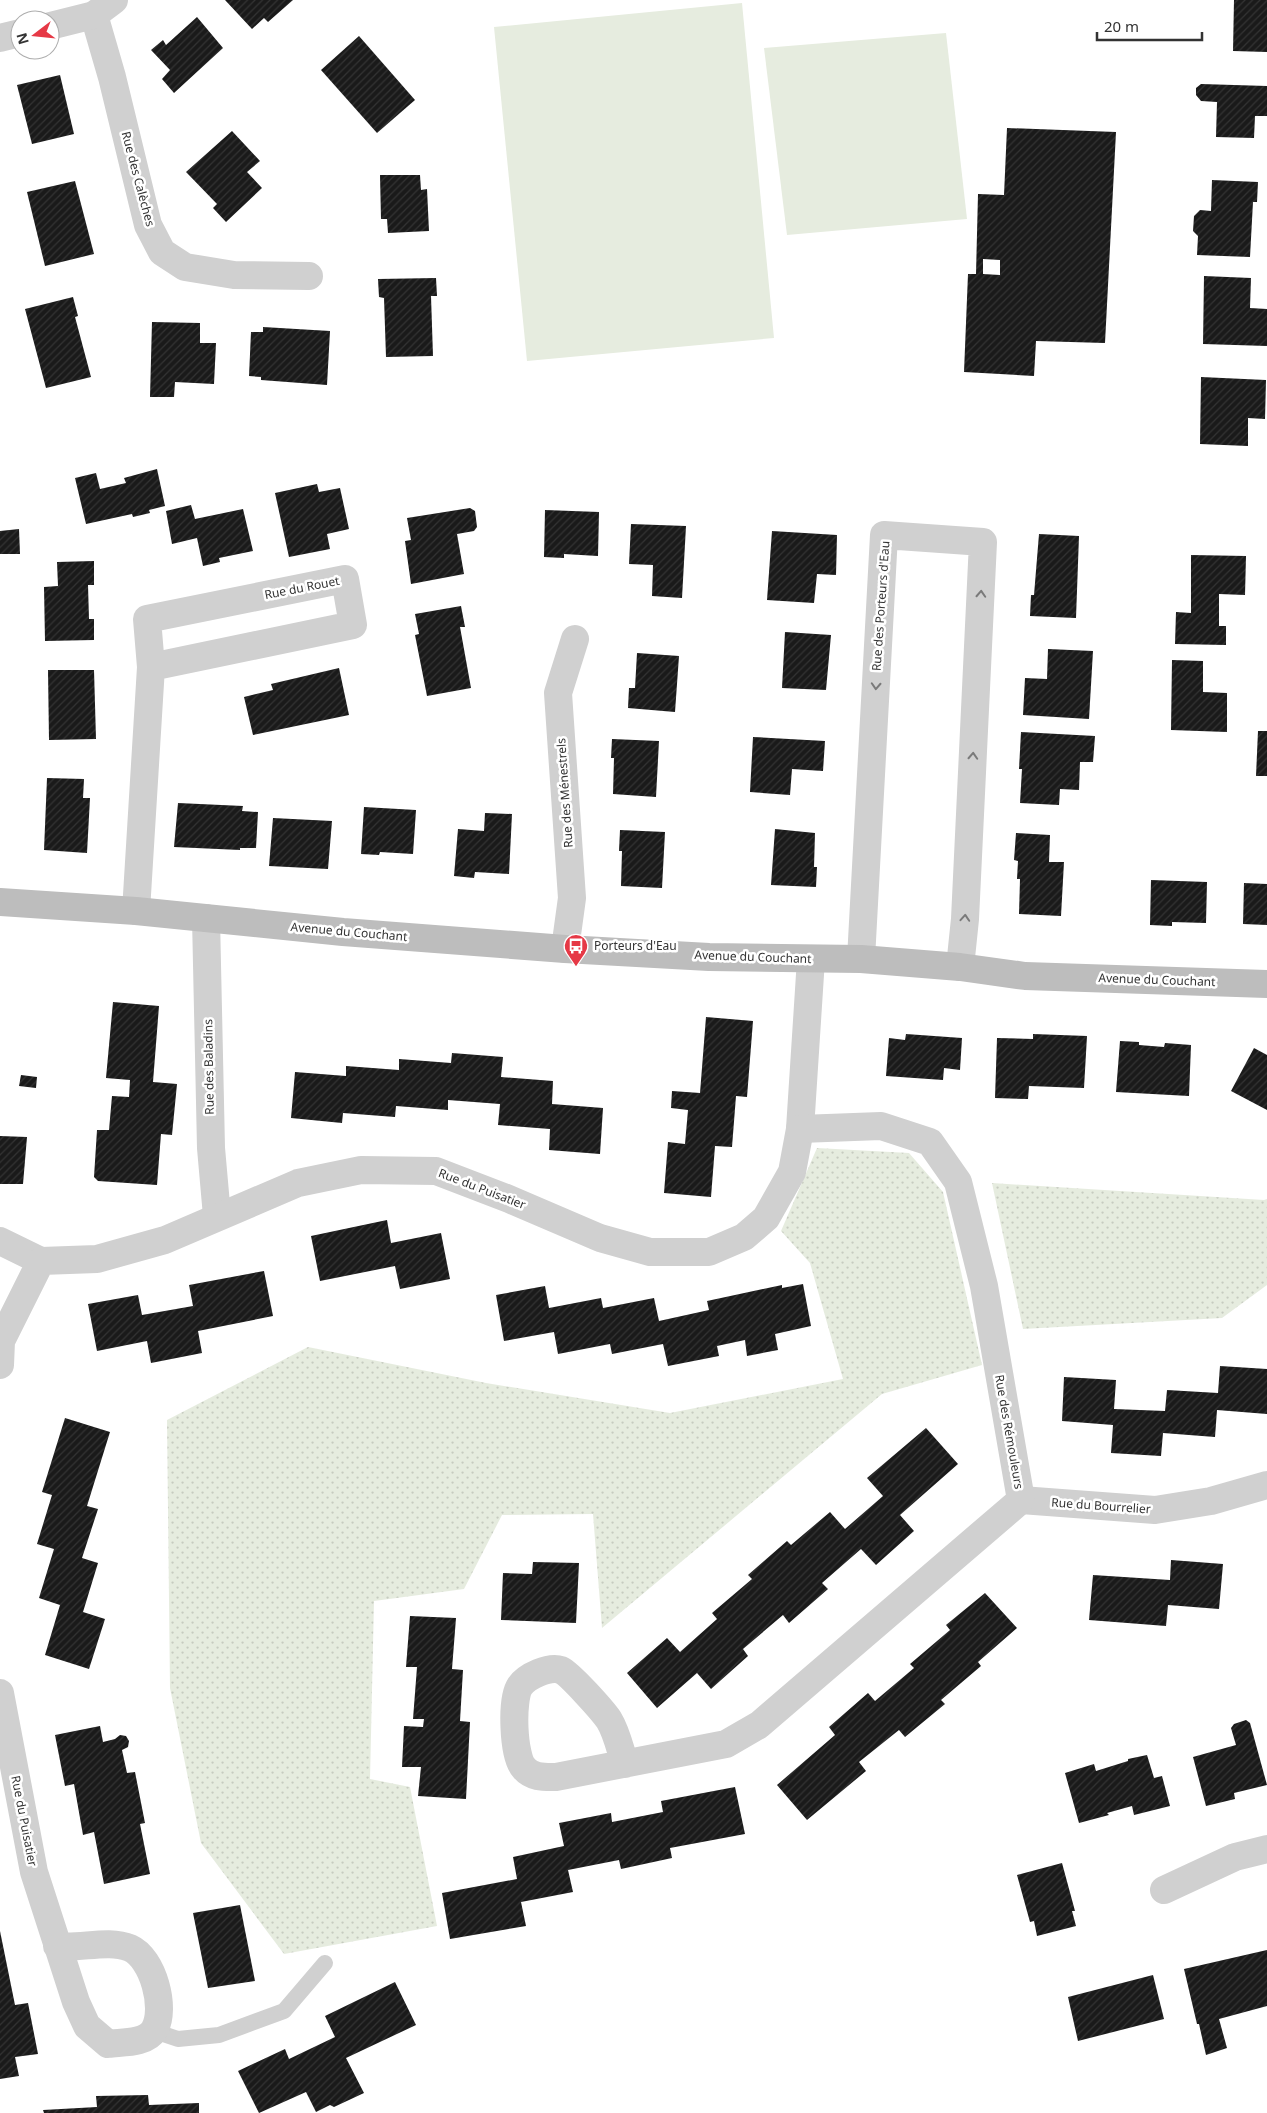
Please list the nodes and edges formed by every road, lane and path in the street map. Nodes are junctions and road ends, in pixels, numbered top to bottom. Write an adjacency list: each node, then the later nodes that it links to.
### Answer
1 (104, 7): 2 (street); 3 (street, Rue des Calèches)
2 (60, 22)
3 (309, 276)
4 (576, 640): 9 (street, Rue des Ménestrels)
5 (151, 667): 5 (street, Rue du Rouet); 7 (street, Rue du Rouet)
6 (0, 902): 7 (street, Avenue du Couchant)
7 (136, 911): 8 (street, Avenue du Couchant)
8 (206, 918): 9 (street, Avenue du Couchant); 15 (street, Rue des Baladins)
9 (565, 949): 10 (street, Avenue du Couchant)
10 (811, 959): 11 (street, Avenue du Couchant); 14 (street, Rue du Puisatier)
11 (861, 960): 12 (street, Avenue du Couchant); 12 (street, Rue des Porteurs d'Eau, one-way to 11)
12 (960, 967): 13 (street, Avenue du Couchant)
13 (1267, 984)
14 (800, 1129): 15 (street, Rue du Puisatier); 20 (street, Rue des Rémouleurs)
15 (218, 1216): 17 (street, Rue du Puisatier)
16 (0, 1241): 17 (street)
17 (41, 1261): 18 (street)
18 (0, 1365)
19 (1267, 1485): 20 (street, Rue du Bourrelier)
20 (1021, 1500): 22 (street, Rue des Rémouleurs)
21 (0, 1693): 25 (street, Rue du Puisatier)
22 (625, 1764): 22 (street, Rue des Rémouleurs)
23 (1267, 1849): 24 (street)
24 (1164, 1890)
25 (57, 1946): 27 (street, Rue du Puisatier); 27 (street)
26 (325, 1964): 27 (lane)
27 (154, 2031)

